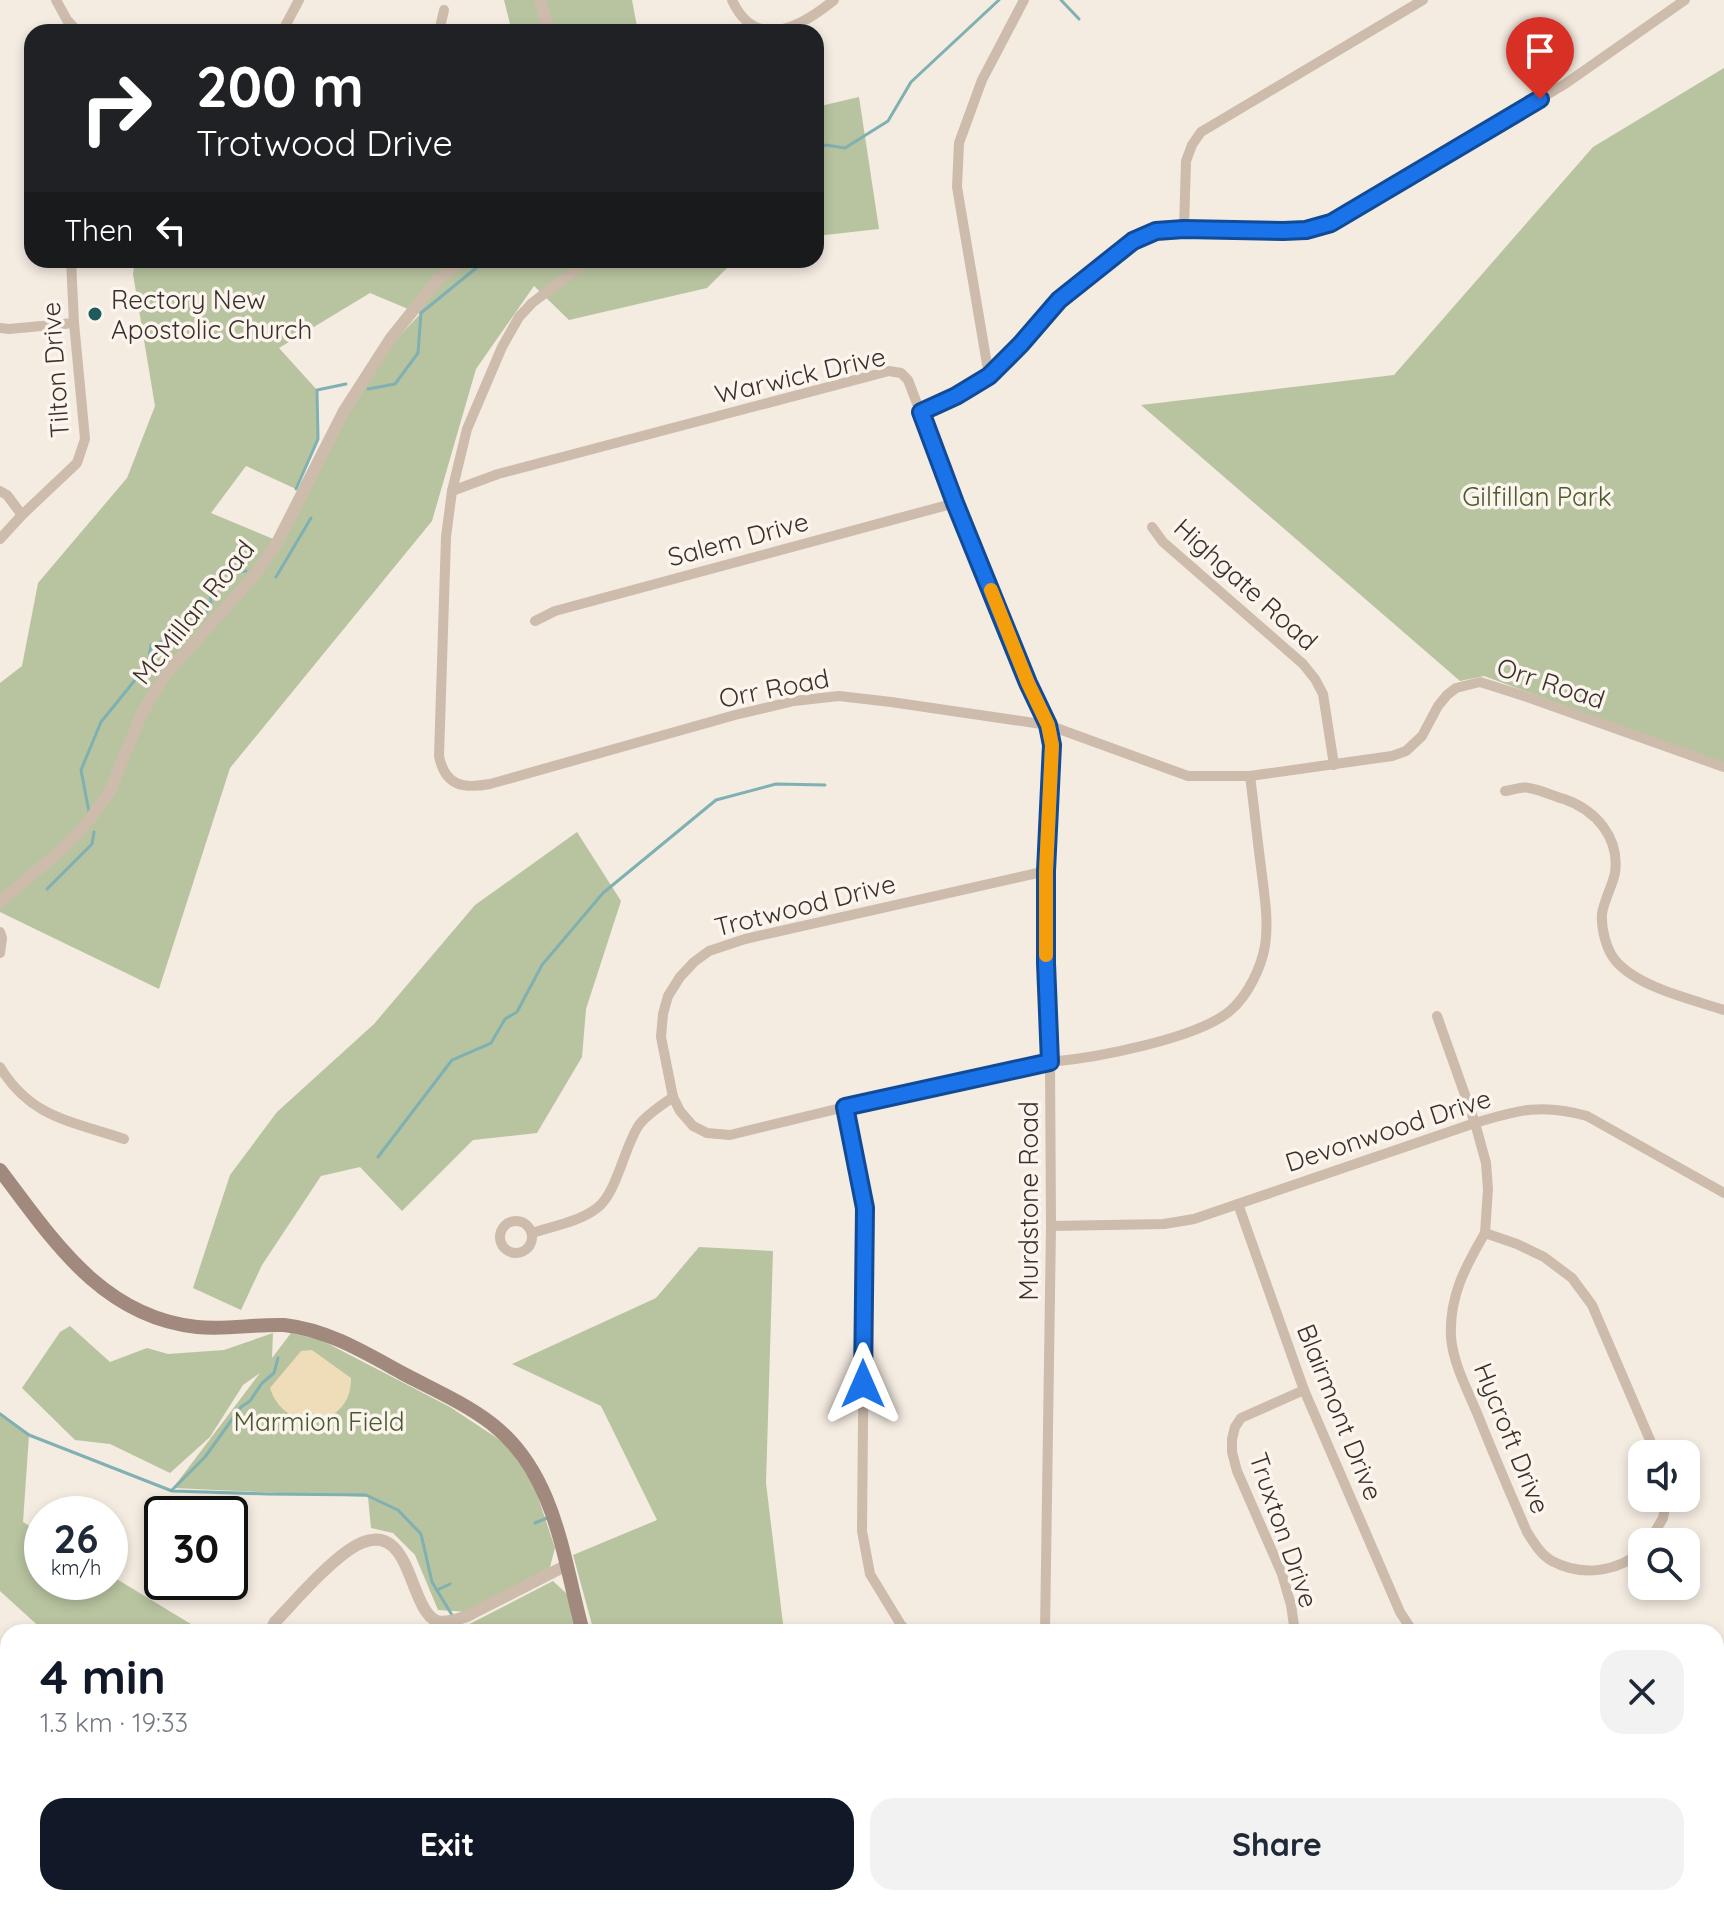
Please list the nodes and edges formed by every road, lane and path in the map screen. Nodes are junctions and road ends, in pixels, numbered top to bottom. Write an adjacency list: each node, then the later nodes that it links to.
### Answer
1 (56, 0): 10 (street)
2 (299, 0): 11 (street)
3 (540, 0): 13 (street)
4 (732, 0): 14 (street)
5 (834, 0): 15 (street)
6 (1024, 0): 22 (street)
7 (1423, 0): 16 (street)
8 (1685, 0): 16 (street)
9 (444, 10): 12 (street)
10 (71, 24)
11 (286, 24)
12 (441, 24)
13 (547, 24)
14 (750, 24)
15 (799, 24)
16 (1184, 229): 22 (street)
17 (71, 268): 20 (street, Tilton Drive)
18 (452, 268): 37 (street, McMillan Road)
19 (578, 268): 25 (street, Orr Road)
20 (74, 323): 21 (street); 27 (street, Tilton Drive)
21 (0, 328)
22 (989, 376): 23 (street)
23 (921, 412): 25 (street, Warwick Drive); 26 (street, Murdstone Road)
24 (0, 491): 27 (street)
25 (452, 491): 31 (street, Orr Road)
26 (955, 503): 30 (street, Salem Drive); 31 (street, Murdstone Road)
27 (22, 515): 29 (street, Tilton Drive)
28 (1152, 527): 32 (street, Highgate Road)
29 (0, 539)
30 (535, 621)
31 (1048, 725): 34 (street, Orr Road); 36 (street, Murdstone Road)
32 (1334, 765): 33 (street, Orr Road); 34 (street, Orr Road)
33 (1724, 767)
34 (1250, 776): 42 (street, Trotwood Drive)
35 (1505, 791): 40 (street)
36 (1046, 871): 42 (street, Murdstone Road); 44 (street, Trotwood Drive)
37 (0, 902)
38 (0, 932): 39 (street)
39 (0, 953)
40 (1724, 1010)
41 (1437, 1016): 46 (street, Hycroft Drive)
42 (1050, 1062): 45 (street, Trotwood Drive); 51 (street, Murdstone Road)
43 (0, 1067): 47 (street)
44 (673, 1097): 45 (street, Trotwood Drive); 52 (street)
45 (845, 1107): 60 (street)
46 (1475, 1123): 49 (street, Devonwood Drive); 50 (street, Devonwood Drive); 53 (street, Hycroft Drive)
47 (124, 1139)
48 (0, 1170): 57 (main road)
49 (1724, 1193)
50 (1238, 1204): 51 (street, Devonwood Drive); 54 (street, Blairmont Drive)
51 (1051, 1226): 61 (street, Murdstone Road)
52 (532, 1233)
53 (1485, 1233): 55 (street); 56 (street, Hycroft Drive)
54 (1304, 1390): 62 (street, Truxton Drive); 63 (street, Blairmont Drive)
55 (1650, 1440)
56 (1628, 1560)
57 (565, 1566): 58 (street); 59 (main road)
58 (274, 1624)
59 (581, 1624)
60 (902, 1624)
61 (1045, 1624)
62 (1294, 1624)
63 (1408, 1624)

